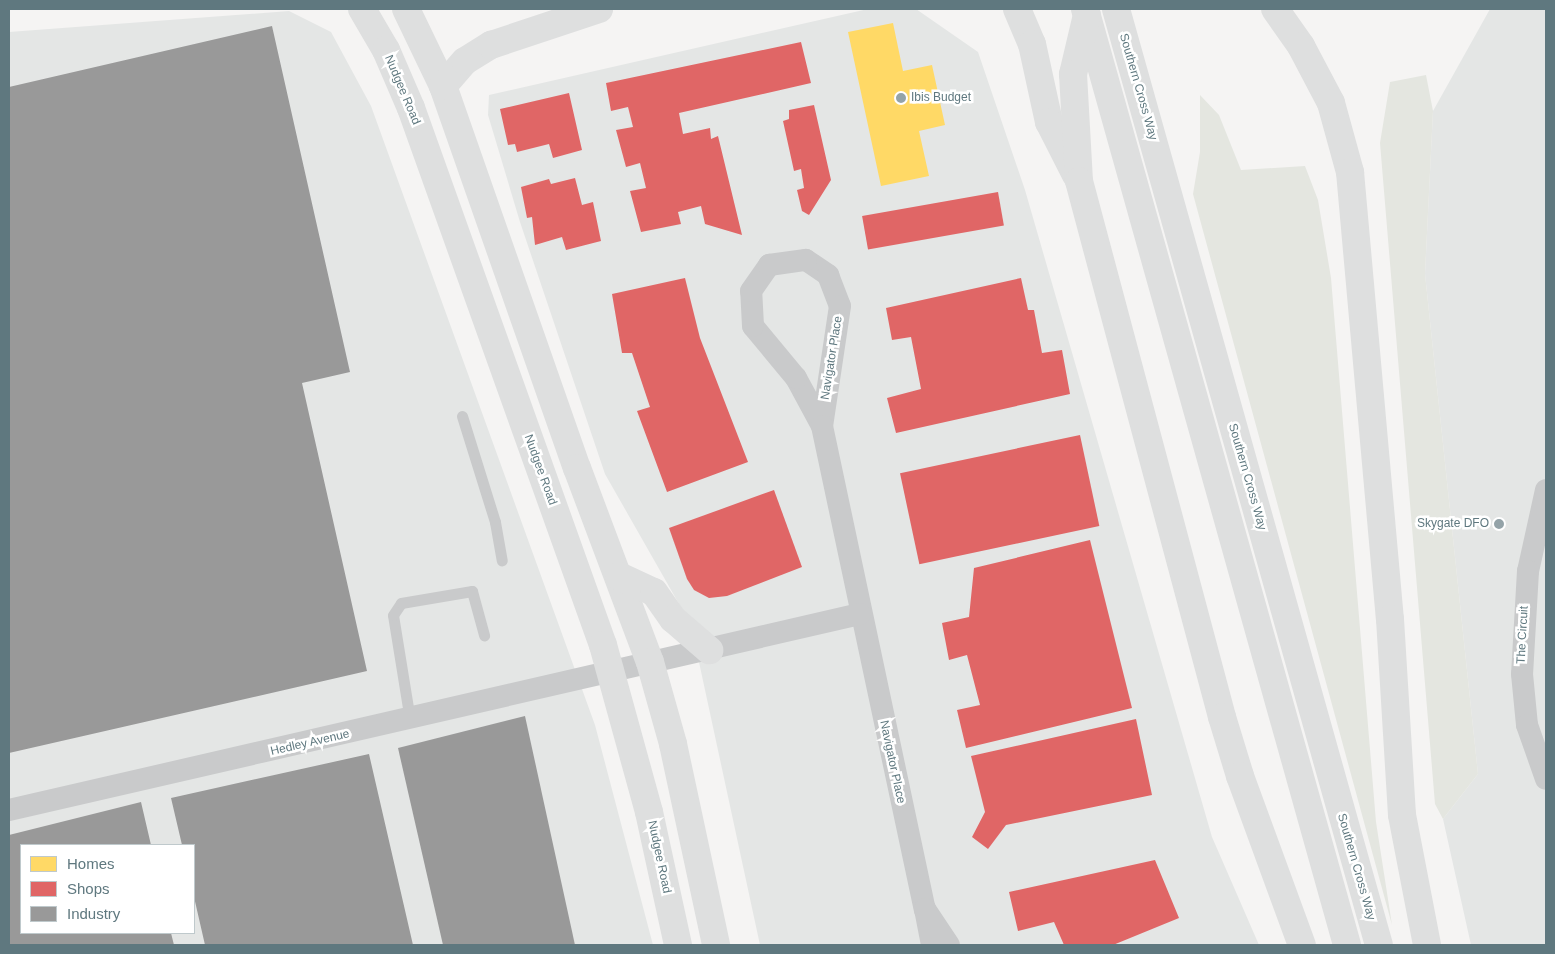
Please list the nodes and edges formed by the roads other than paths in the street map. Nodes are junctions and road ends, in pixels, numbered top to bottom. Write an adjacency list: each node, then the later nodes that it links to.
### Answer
1 (362, 9): 20 (main road, Nudgee Road)
2 (406, 9): 9 (main road)
3 (598, 9): 9 (main road)
4 (1017, 9): 10 (main road)
5 (1085, 9): 30 (main road)
6 (1089, 9): 10 (main road)
7 (1116, 9): 31 (main road, Southern Cross Way)
8 (1275, 9): 32 (main road)
9 (443, 86): 15 (main road)
10 (1079, 180): 29 (main road)
11 (462, 416): 14 (lane)
12 (822, 426): 12 (street, Navigator Place); 16 (street, Navigator Place)
13 (1546, 490): 22 (street, The Circuit)
14 (502, 560)
15 (619, 576): 18 (main road); 19 (main road)
16 (860, 614): 18 (street); 24 (street, Navigator Place)
17 (484, 635): 21 (lane)
18 (710, 650): 19 (street)
19 (650, 662): 20 (street); 26 (main road)
20 (609, 670): 21 (street, Hedley Avenue); 25 (main road, Nudgee Road)
21 (410, 720): 23 (street, Hedley Avenue)
22 (1546, 779)
23 (9, 810)
24 (925, 909): 27 (street, Navigator Place); 28 (street, Navigator Place)
25 (678, 945)
26 (716, 945)
27 (932, 945)
28 (949, 945)
29 (1302, 945)
30 (1347, 945)
31 (1380, 945)
32 (1427, 945)

